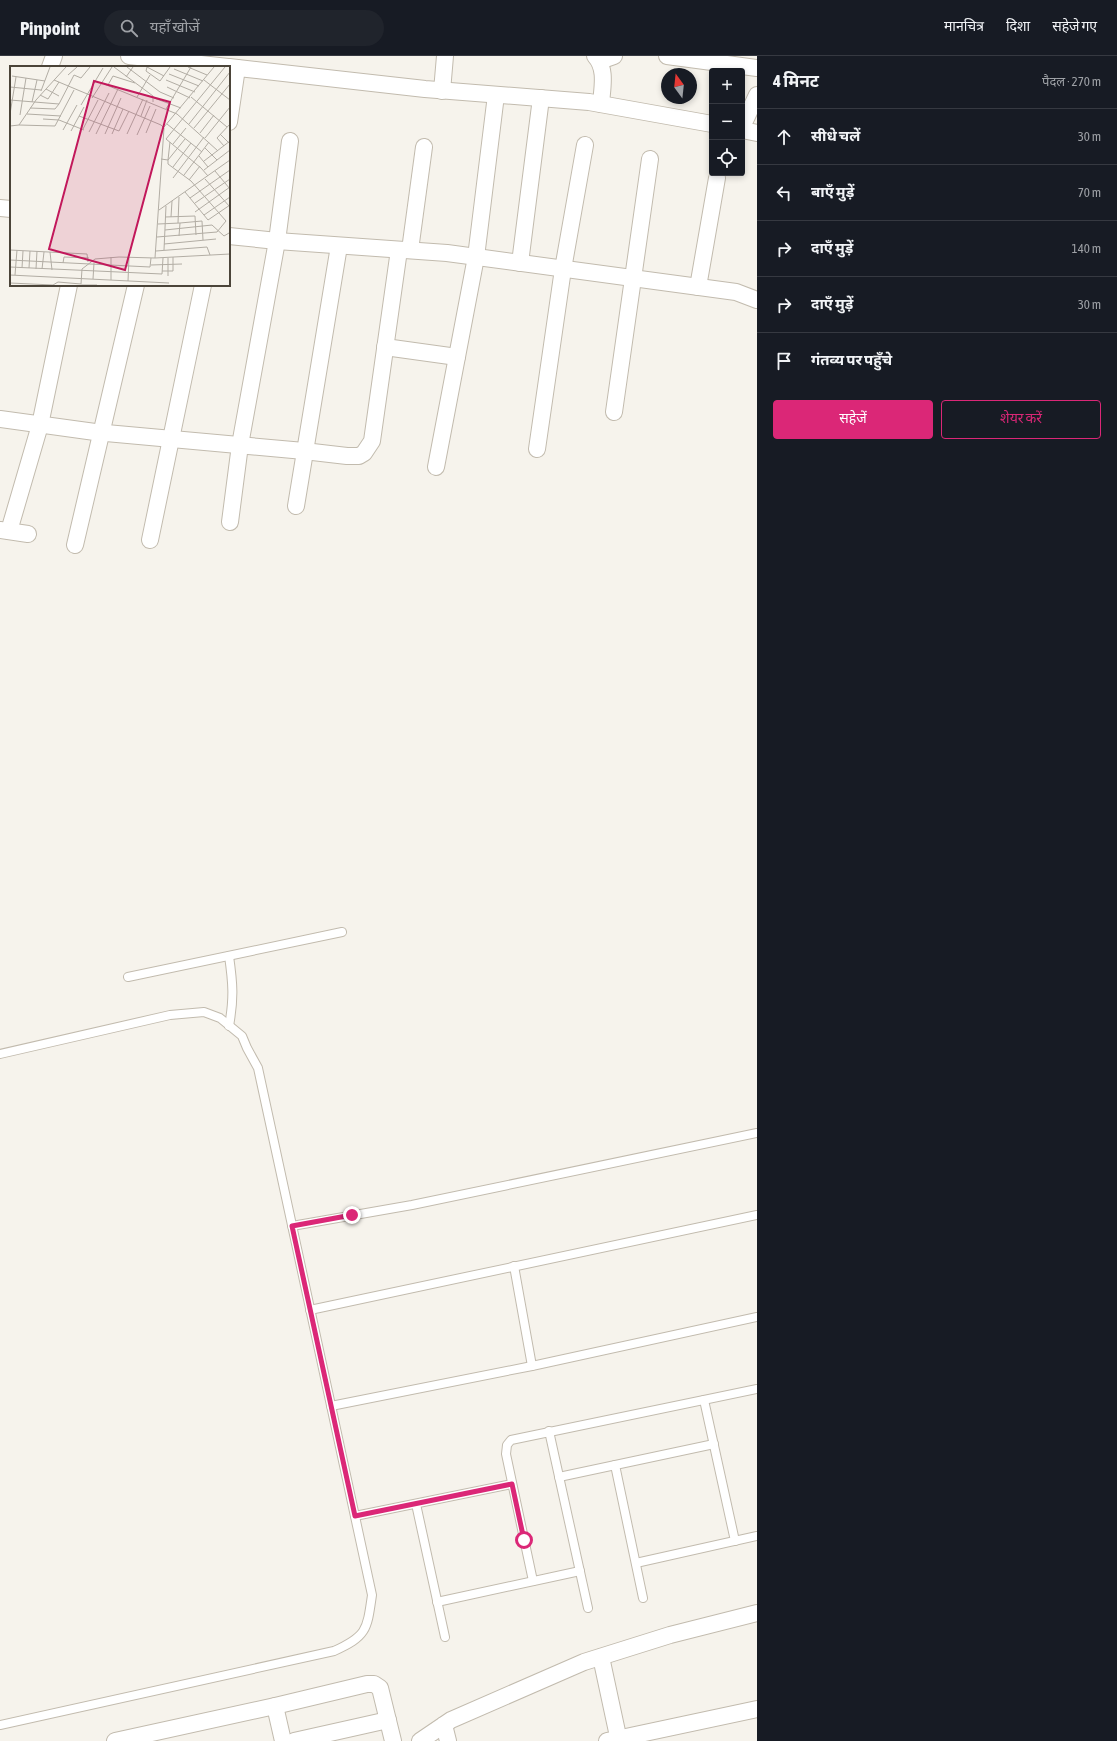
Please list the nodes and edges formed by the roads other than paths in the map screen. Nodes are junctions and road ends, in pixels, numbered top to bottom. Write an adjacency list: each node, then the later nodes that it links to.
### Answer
1 (54, 56): 6 (street)
2 (137, 56): 7 (street)
3 (445, 56): 10 (street)
4 (668, 56): 9 (street)
5 (603, 58): 15 (street)
6 (50, 66)
7 (222, 66)
8 (231, 67): 10 (street); 11 (street)
9 (757, 68)
10 (442, 91): 12 (street)
11 (230, 94)
12 (496, 95): 14 (street); 31 (street)
13 (757, 95): 16 (street)
14 (541, 98): 15 (street); 32 (street)
15 (600, 104): 17 (street)
16 (745, 121)
17 (709, 123)
18 (745, 130): 19 (street)
19 (757, 132)
20 (290, 141): 28 (street)
21 (585, 145): 33 (street)
22 (424, 147): 30 (street)
23 (650, 159): 34 (street)
24 (717, 178): 38 (street)
25 (0, 208): 26 (street)
26 (10, 210)
27 (230, 236): 28 (street)
28 (276, 241): 29 (street); 47 (street)
29 (339, 246): 30 (street); 49 (street)
30 (404, 250): 31 (street); 40 (street)
31 (476, 257): 32 (street); 41 (street)
32 (520, 263): 33 (street)
33 (563, 269): 34 (street); 48 (street)
34 (634, 278): 38 (street); 42 (street)
35 (69, 286): 44 (street)
36 (136, 286): 45 (street)
37 (203, 286): 46 (street)
38 (698, 287): 39 (street)
39 (757, 300)
40 (385, 347): 41 (street); 49 (street)
41 (457, 357): 50 (street)
42 (614, 412)
43 (0, 419): 44 (street)
44 (40, 424): 45 (street); 53 (street)
45 (100, 432): 46 (street); 56 (street)
46 (171, 439): 47 (street); 55 (street)
47 (240, 445): 49 (street); 52 (street)
48 (537, 449)
49 (304, 451): 51 (street)
50 (436, 467)
51 (296, 506)
52 (230, 522)
53 (5, 531): 54 (street)
54 (28, 534)
55 (150, 540)
56 (75, 545)
57 (342, 932): 58 (lane)
58 (229, 956): 59 (lane); 60 (lane)
59 (128, 977)
60 (229, 1026): 61 (lane); 64 (lane)
61 (0, 1054)
62 (757, 1133): 64 (lane)
63 (757, 1215): 65 (lane)
64 (292, 1226): 66 (lane)
65 (514, 1266): 66 (lane); 68 (lane)
66 (310, 1310): 71 (lane)
67 (757, 1317): 68 (lane)
68 (532, 1366): 71 (lane)
69 (757, 1389): 70 (lane)
70 (704, 1400): 72 (lane); 73 (lane)
71 (331, 1406): 78 (lane)
72 (549, 1431): 75 (lane); 76 (lane)
73 (714, 1444): 74 (lane); 80 (lane)
74 (615, 1465): 75 (lane); 81 (lane)
75 (559, 1477): 82 (lane)
76 (512, 1484): 77 (lane); 83 (lane)
77 (416, 1504): 78 (lane); 85 (lane)
78 (355, 1516): 93 (lane)
79 (757, 1536): 80 (lane)
80 (735, 1541): 81 (lane)
81 (636, 1563): 84 (lane)
82 (580, 1571): 83 (lane); 86 (lane)
83 (533, 1581): 85 (lane)
84 (643, 1598)
85 (437, 1602): 88 (lane)
86 (588, 1608)
87 (757, 1613): 89 (street)
88 (444, 1637)
89 (600, 1657): 94 (street); 95 (street)
90 (275, 1706): 92 (street); 96 (street); 97 (street)
91 (757, 1709): 95 (street)
92 (388, 1720): 98 (street); 99 (street)
93 (0, 1725)
94 (444, 1725): 100 (street); 101 (street)
95 (615, 1740)
96 (115, 1741)
97 (283, 1741)
98 (294, 1741)
99 (393, 1741)
100 (420, 1741)
101 (448, 1741)

